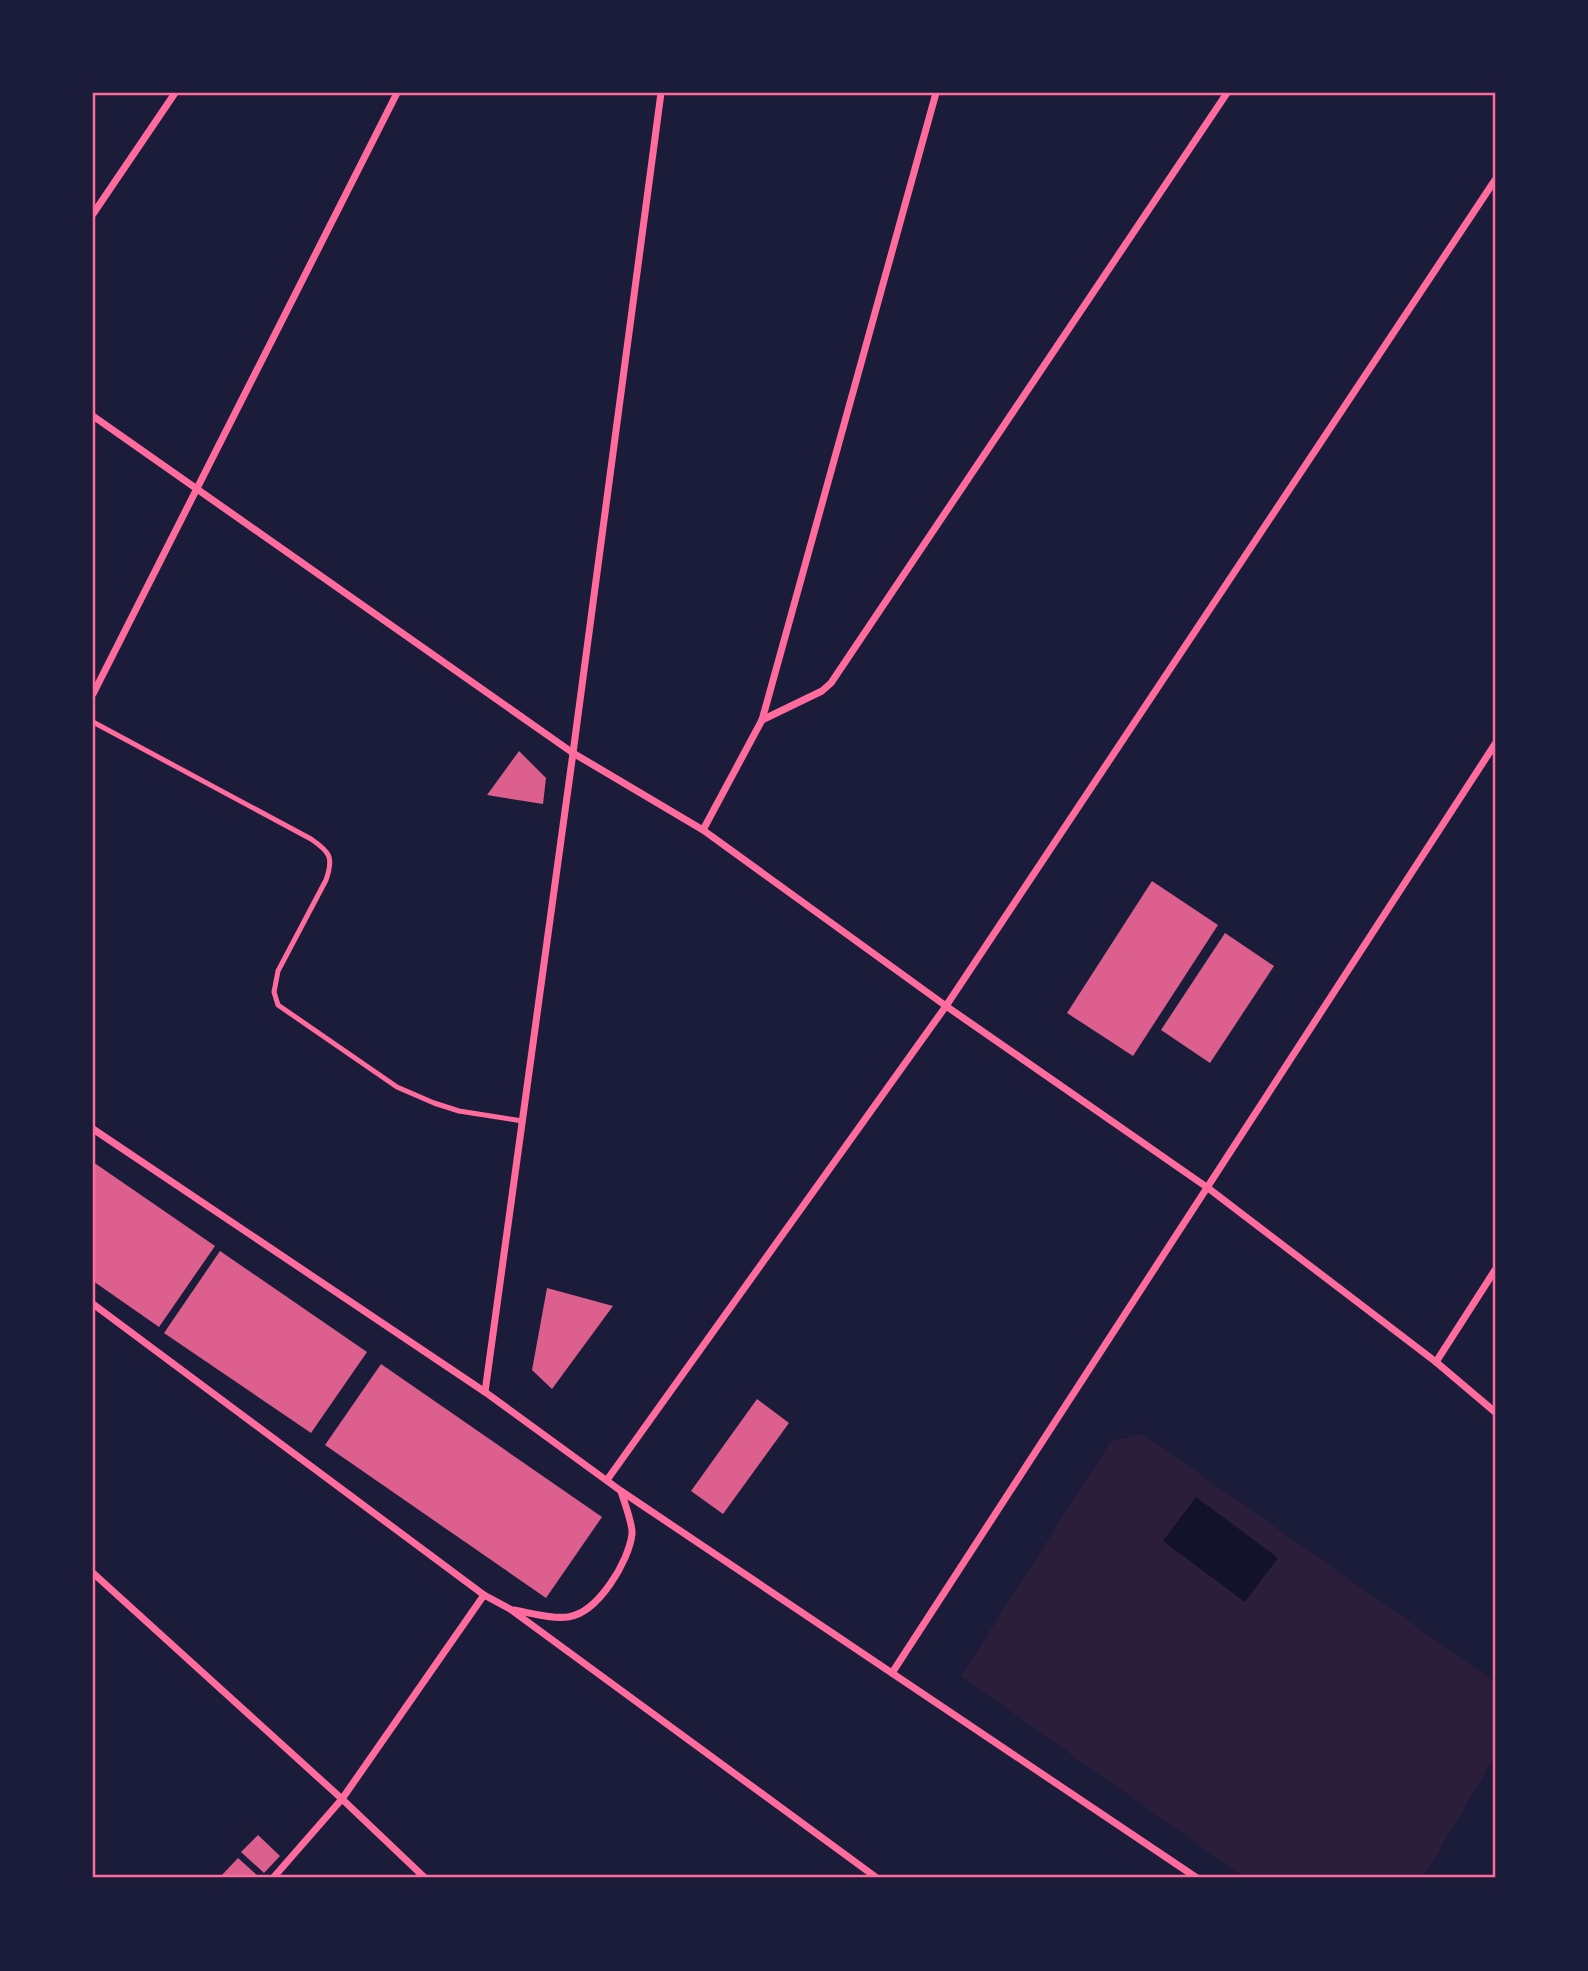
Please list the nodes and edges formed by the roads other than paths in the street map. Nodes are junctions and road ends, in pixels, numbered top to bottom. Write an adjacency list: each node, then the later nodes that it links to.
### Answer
1 (175, 93): 7 (street)
2 (397, 93): 9 (street)
3 (661, 93): 14 (street)
4 (936, 93): 11 (street)
5 (1227, 93): 11 (street)
6 (1495, 180): 16 (street)
7 (93, 214)
8 (93, 416): 9 (street)
9 (196, 489): 10 (street); 14 (street)
10 (93, 694)
11 (762, 720): 15 (street)
12 (93, 722): 17 (lane)
13 (1495, 744): 19 (street)
14 (573, 753): 15 (street); 17 (street)
15 (703, 830): 16 (street)
16 (946, 1006): 19 (street); 25 (street)
17 (523, 1121): 23 (street)
18 (93, 1129): 23 (street)
19 (1208, 1188): 22 (street); 30 (street)
20 (1495, 1270): 22 (street)
21 (93, 1304): 28 (street)
22 (1436, 1362): 24 (street)
23 (485, 1392): 25 (street)
24 (1495, 1412)
25 (607, 1480): 26 (street)
26 (621, 1491): 29 (street); 30 (street)
27 (93, 1573): 31 (street)
28 (484, 1595): 29 (street); 31 (street)
29 (510, 1609): 34 (street)
30 (892, 1673): 35 (street)
31 (342, 1799): 32 (street); 33 (street)
32 (272, 1878)
33 (425, 1878)
34 (877, 1878)
35 (1197, 1878)

